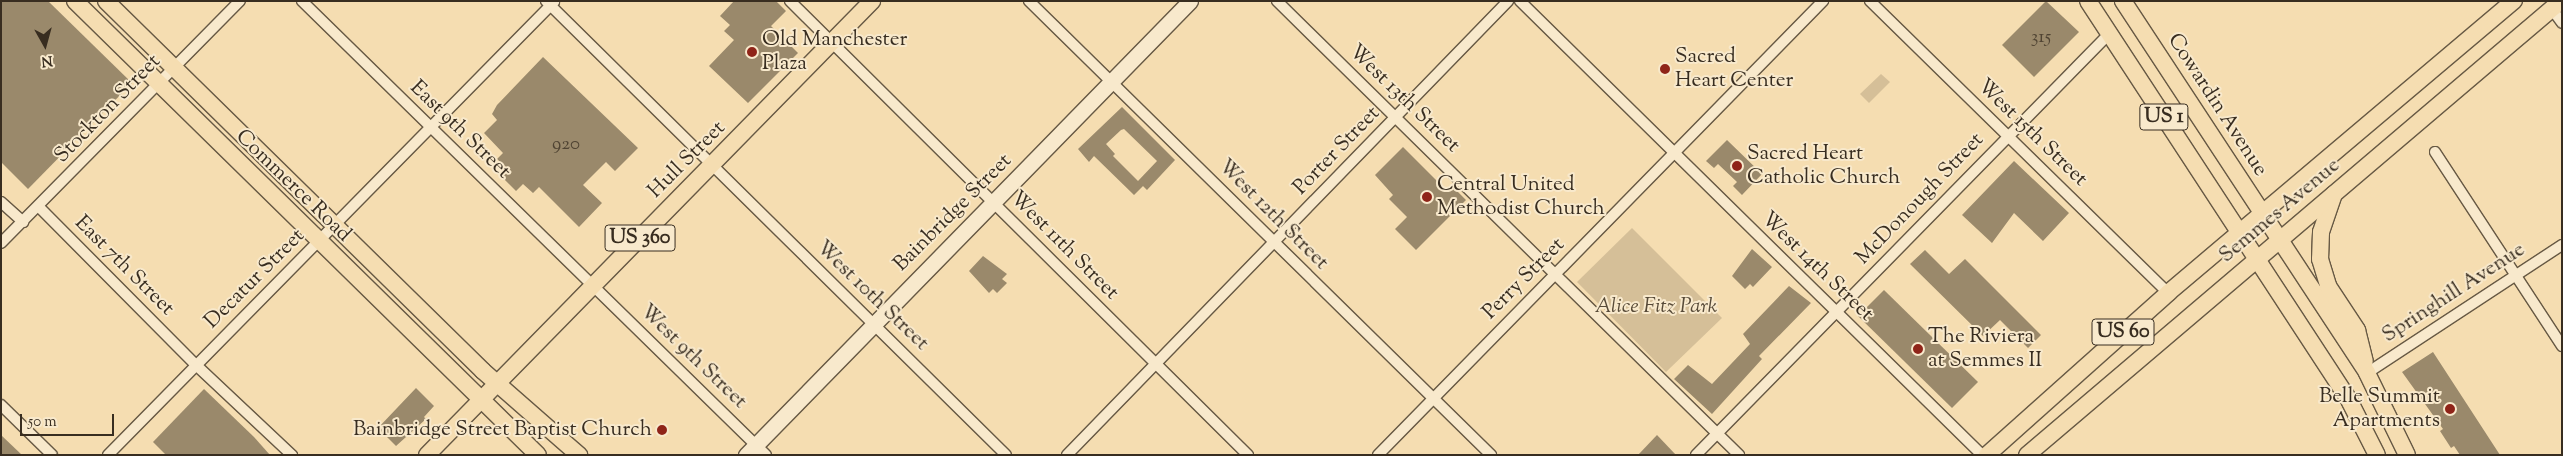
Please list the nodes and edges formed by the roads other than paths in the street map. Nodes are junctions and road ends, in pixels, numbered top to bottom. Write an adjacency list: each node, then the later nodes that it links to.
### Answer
1 (75, 1): 24 (main road, Commerce Road)
2 (106, 1): 22 (main road, Commerce Road)
3 (240, 1): 22 (street, Stockton Street)
4 (302, 1): 26 (street, East 9th Street)
5 (790, 1): 21 (street, West 11th Street)
6 (872, 1): 21 (main road, Hull Street / US 360)
7 (1030, 1): 23 (street, West 12th Street)
8 (1190, 1): 23 (street, Bainbridge Street)
9 (1277, 1): 25 (street, West 13th Street)
10 (1508, 1): 25 (street, Porter Street)
11 (1520, 1): 29 (street, West 14th Street)
12 (1823, 1): 29 (street, Perry Street)
13 (1870, 1): 27 (street, West 15th Street)
14 (2088, 1): 20 (main road, US 1)
15 (2123, 1): 35 (main road, Cowardin Avenue / US 1)
16 (2514, 1): 35 (main road, Semmes Avenue / US 60)
17 (550, 3): 26 (street, Decatur Street); 30 (street, West 10th Street)
18 (2557, 5): 19 (street); 31 (main road, Semmes Avenue / US 60)
19 (2562, 23)
20 (2109, 34): 27 (street, McDonough Street); 38 (main road, US 1)
21 (832, 43): 30 (main road, Hull Street / US 360); 33 (street, West 11th Street)
22 (174, 68): 24 (street, Stockton Street); 37 (main road, Commerce Road)
23 (1111, 82): 33 (street, Bainbridge Street); 41 (street, West 12th Street)
24 (159, 84): 34 (street, Stockton Street); 40 (main road, Commerce Road)
25 (1396, 117): 41 (street, Porter Street); 45 (street, West 13th Street)
26 (431, 128): 37 (street, Decatur Street); 47 (street, East 9th Street)
27 (2008, 136): 48 (street, West 15th Street); 49 (street, McDonough Street)
28 (2435, 152): 46 (street)
29 (1675, 154): 45 (street, Perry Street); 49 (street, West 14th Street)
30 (711, 166): 47 (main road, Hull Street / US 360); 50 (street, West 10th Street)
31 (2335, 193): 39 (main road, Semmes Avenue / US 60); 54 (main road)
32 (1, 202): 36 (street)
33 (993, 202): 50 (street, Bainbridge Street); 52 (street, West 11th Street)
34 (38, 206): 36 (street, Stockton Street); 53 (street, East 7th Street)
35 (2263, 213): 38 (main road, Semmes Avenue / US 60); 39 (main road, Cowardin Avenue / US 1)
36 (23, 222): 42 (street, Stockton Street)
37 (336, 226): 40 (street, Decatur Street); 55 (main road, Commerce Road)
38 (2240, 233): 44 (main road, US 1); 48 (main road, Semmes Avenue / US 60)
39 (2280, 239): 44 (main road, Semmes Avenue / US 60); 54 (main road, Cowardin Avenue / US 1)
40 (319, 242): 53 (street, Decatur Street); 57 (main road, Commerce Road)
41 (1275, 242): 52 (street, Porter Street); 56 (street, West 12th Street)
42 (1, 243)
43 (2562, 245): 46 (street, Springhill Avenue)
44 (2257, 258): 76 (main road, Semmes Avenue / US 60); 77 (main road, US 1)
45 (1556, 274): 56 (street, Perry Street); 59 (street, West 13th Street)
46 (2516, 276): 51 (street); 54 (street, Springhill Avenue)
47 (593, 286): 55 (main road, Hull Street / US 360); 60 (street, West 9th Street)
48 (2168, 293): 75 (main road, Semmes Avenue / US 60)
49 (1836, 311): 59 (street, McDonough Street); 74 (street, West 14th Street)
50 (874, 324): 60 (street, Bainbridge Street); 67 (street, West 10th Street)
51 (2562, 346)
52 (1156, 364): 68 (street, Porter Street); 69 (street, West 11th Street)
53 (196, 365): 62 (street, Decatur Street); 63 (street, East 7th Street)
54 (2367, 372): 78 (main road, Cowardin Avenue / US 1)
55 (498, 384): 57 (main road, Hull Street / US 360); 66 (main road, Commerce Road)
56 (1433, 398): 70 (street, Perry Street); 71 (street, West 12th Street)
57 (481, 400): 64 (main road, Hull Street / US 360); 65 (main road, Commerce Road)
58 (1, 405): 61 (street)
59 (1716, 433): 72 (street, McDonough Street); 73 (street, West 13th Street)
60 (756, 451)
61 (52, 455)
62 (108, 455)
63 (292, 455)
64 (427, 455)
65 (538, 455)
66 (579, 455)
67 (1006, 455)
68 (1067, 455)
69 (1248, 455)
70 (1378, 455)
71 (1491, 455)
72 (1696, 455)
73 (1738, 455)
74 (1982, 455)
75 (1987, 455)
76 (2027, 455)
77 (2377, 455)
78 (2407, 455)

